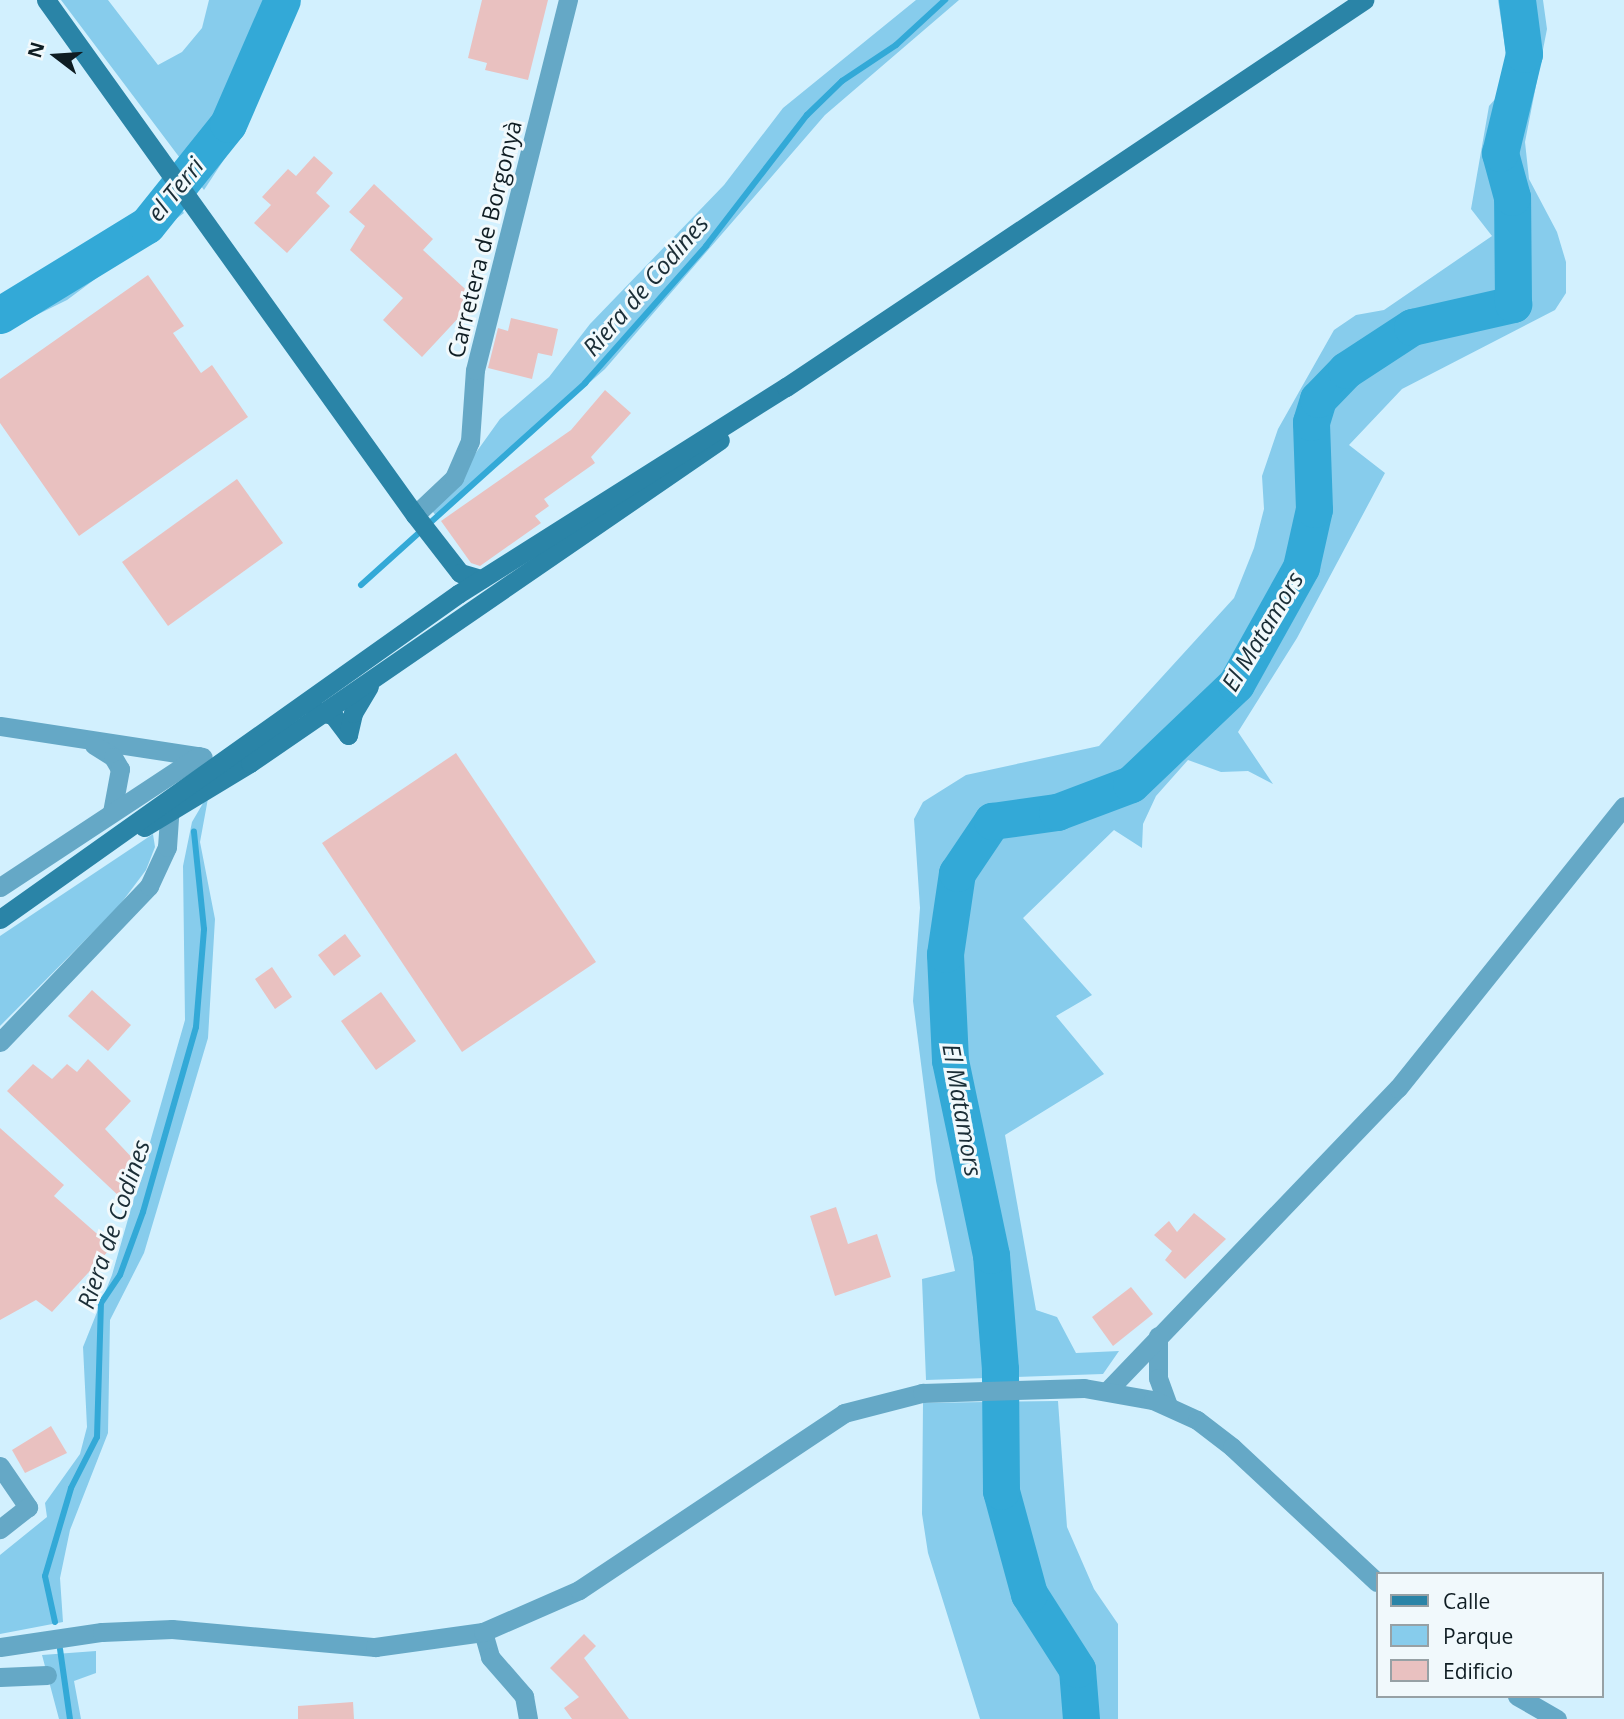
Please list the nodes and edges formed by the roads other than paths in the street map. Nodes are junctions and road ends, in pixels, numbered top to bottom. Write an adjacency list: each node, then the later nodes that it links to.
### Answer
1 (46, 0): 6 (main road)
2 (568, 0): 6 (street, Carretera de Borgonyà)
3 (1364, 0): 4 (main road)
4 (786, 387): 5 (main road); 7 (main road)
5 (618, 511): 7 (main road); 9 (main road)
6 (415, 515): 7 (main road)
7 (467, 583): 8 (main road); 9 (main road)
8 (404, 634): 11 (main road); 16 (main road)
9 (397, 663): 10 (main road)
10 (378, 675): 11 (main road); 13 (main road)
11 (330, 711): 13 (main road); 15 (main road); 16 (main road)
12 (0, 726): 14 (street)
13 (348, 735): 15 (main road)
14 (83, 741): 17 (street); 19 (street)
15 (281, 742): 20 (main road)
16 (229, 755): 17 (street); 21 (main road)
17 (199, 756): 19 (street)
18 (1624, 806): 25 (street)
19 (112, 812): 22 (street)
20 (169, 815): 21 (main road); 24 (street)
21 (122, 837): 23 (main road)
22 (0, 887)
23 (0, 919)
24 (0, 1042)
25 (1158, 1336): 26 (street); 27 (street)
26 (1109, 1389): 27 (street); 31 (street)
27 (1168, 1406): 30 (street)
28 (0, 1466): 29 (street)
29 (0, 1529)
30 (1376, 1581)
31 (483, 1632): 32 (street); 36 (street)
32 (0, 1647)
33 (47, 1675): 34 (street)
34 (0, 1677)
35 (1521, 1698): 37 (street)
36 (528, 1719)
37 (1558, 1719)

